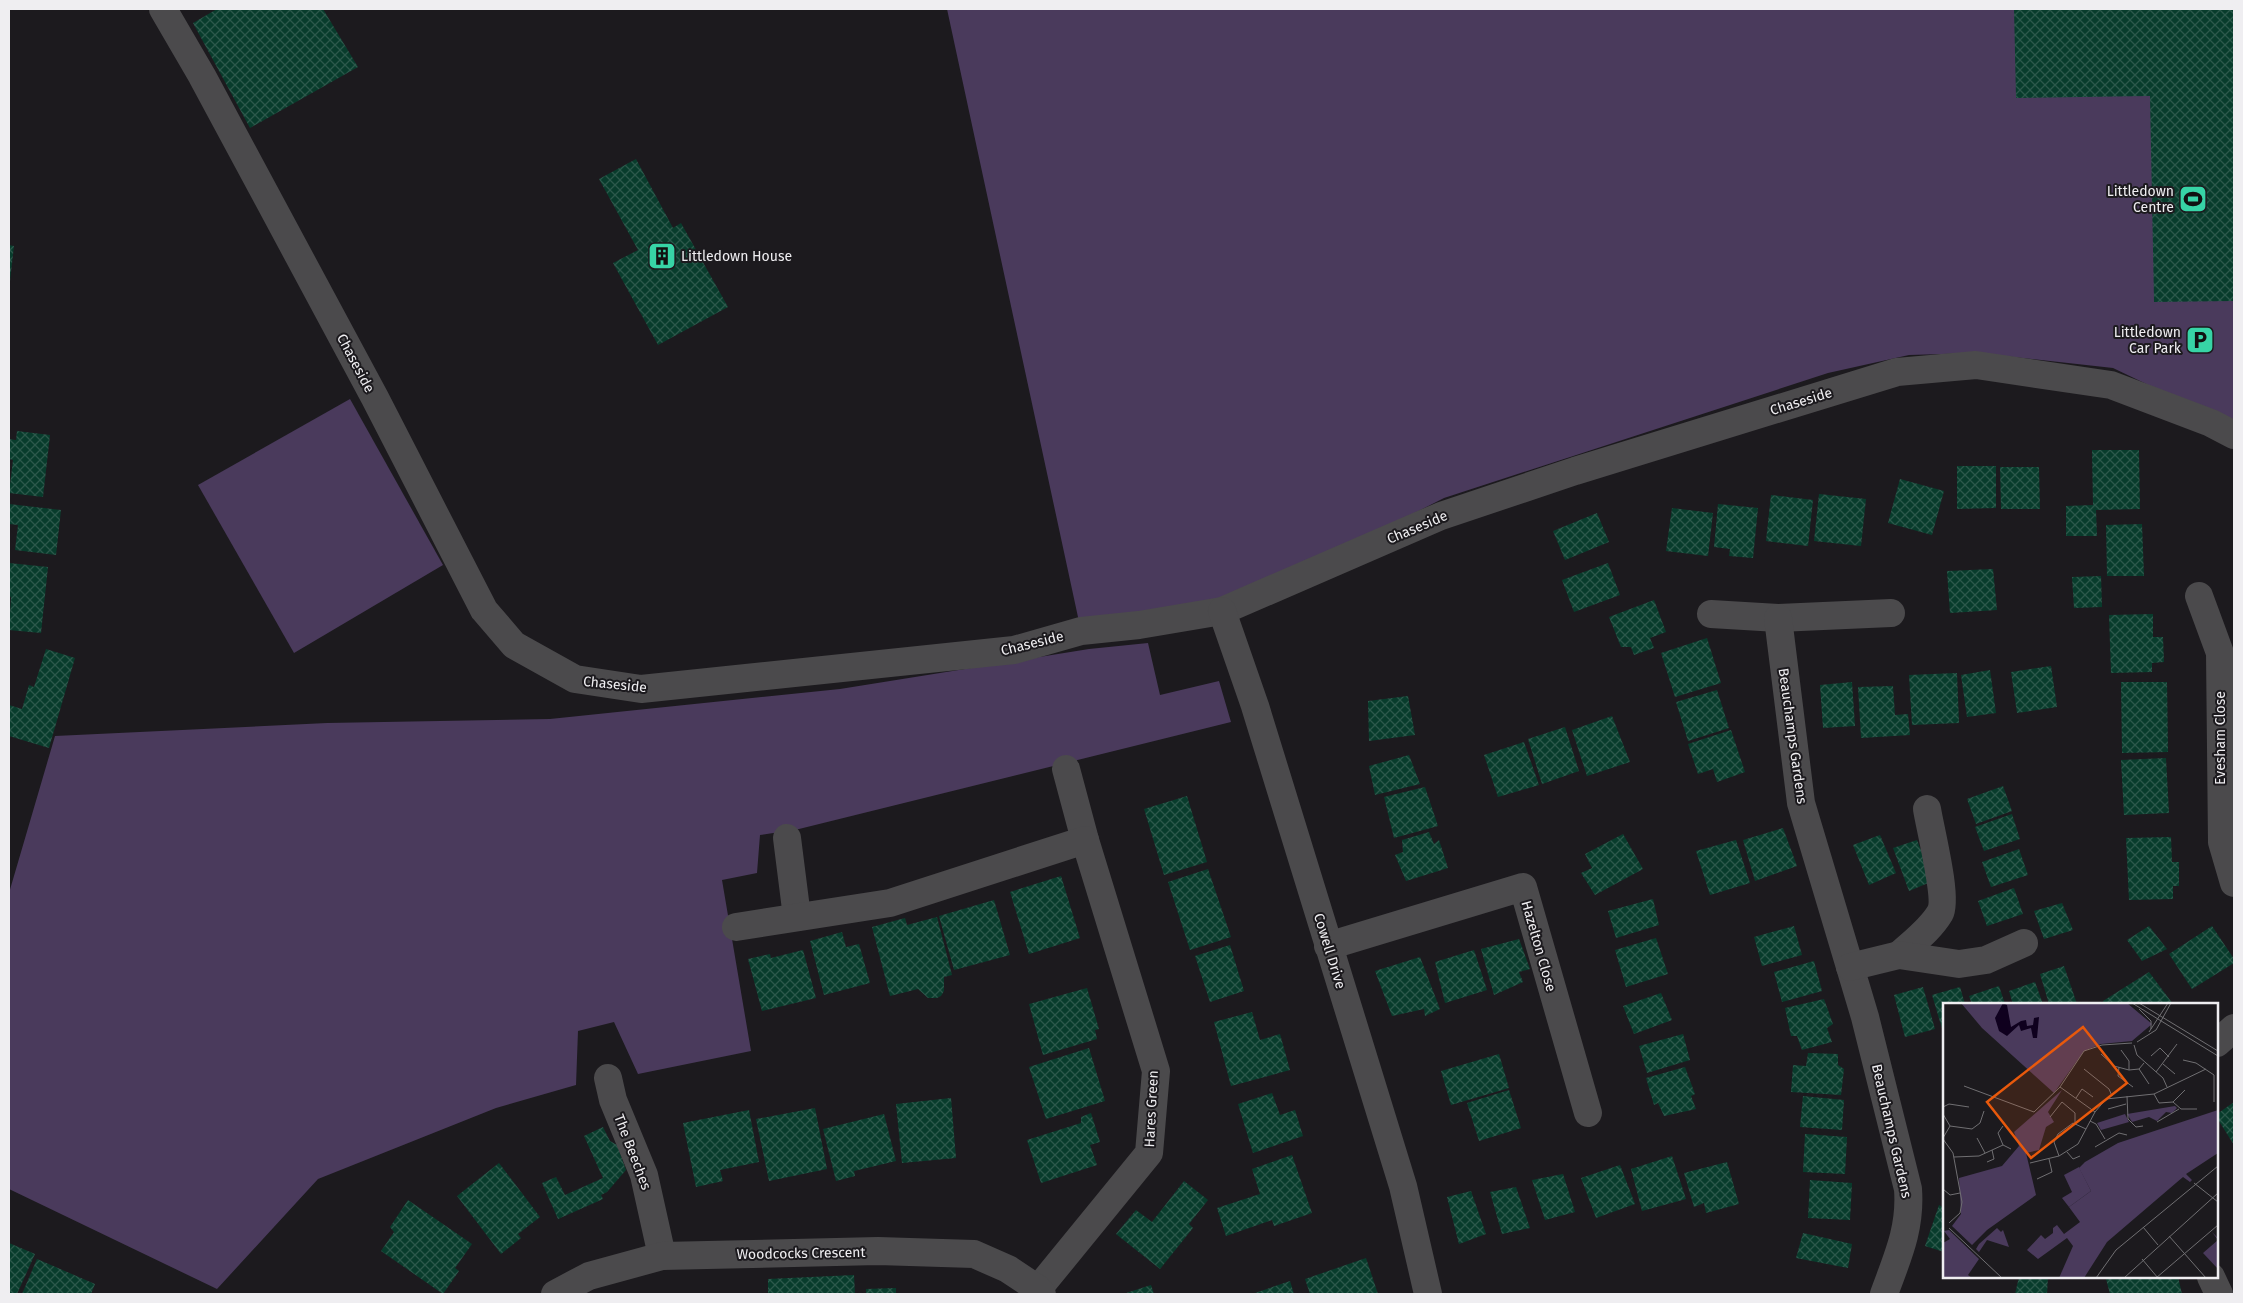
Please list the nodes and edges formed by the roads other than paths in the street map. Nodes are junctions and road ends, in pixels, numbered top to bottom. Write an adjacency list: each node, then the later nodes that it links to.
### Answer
1 (162, 9): 4 (street, Chaseside)
2 (2234, 435): 4 (street, Chaseside)
3 (2199, 596): 12 (street, Evesham Close)
4 (1222, 611): 16 (street, Cowell Drive)
5 (1891, 613): 7 (street)
6 (1711, 614): 7 (street)
7 (1778, 618): 18 (street, Beauchamps Gardens)
8 (1066, 769): 11 (street, Hares Green)
9 (1927, 809): 17 (street)
10 (787, 838): 13 (street)
11 (1085, 840): 13 (street); 25 (street, Hares Green)
12 (2234, 883)
13 (797, 917): 14 (street)
14 (736, 926)
15 (2024, 943): 17 (street)
16 (1328, 946): 22 (street, Hazelton Close); 27 (street, Cowell Drive)
17 (1899, 955): 18 (street)
18 (1850, 967): 28 (street, Beauchamps Gardens)
19 (2234, 1028): 20 (street)
20 (2218, 1042)
21 (608, 1078): 23 (street, The Beeches)
22 (1588, 1113)
23 (662, 1256): 25 (street, Woodcocks Crescent); 26 (street, Woodcocks Crescent)
24 (2211, 1278): 29 (street)
25 (1040, 1292)
26 (555, 1294)
27 (1428, 1294)
28 (1884, 1294)
29 (2219, 1294)

